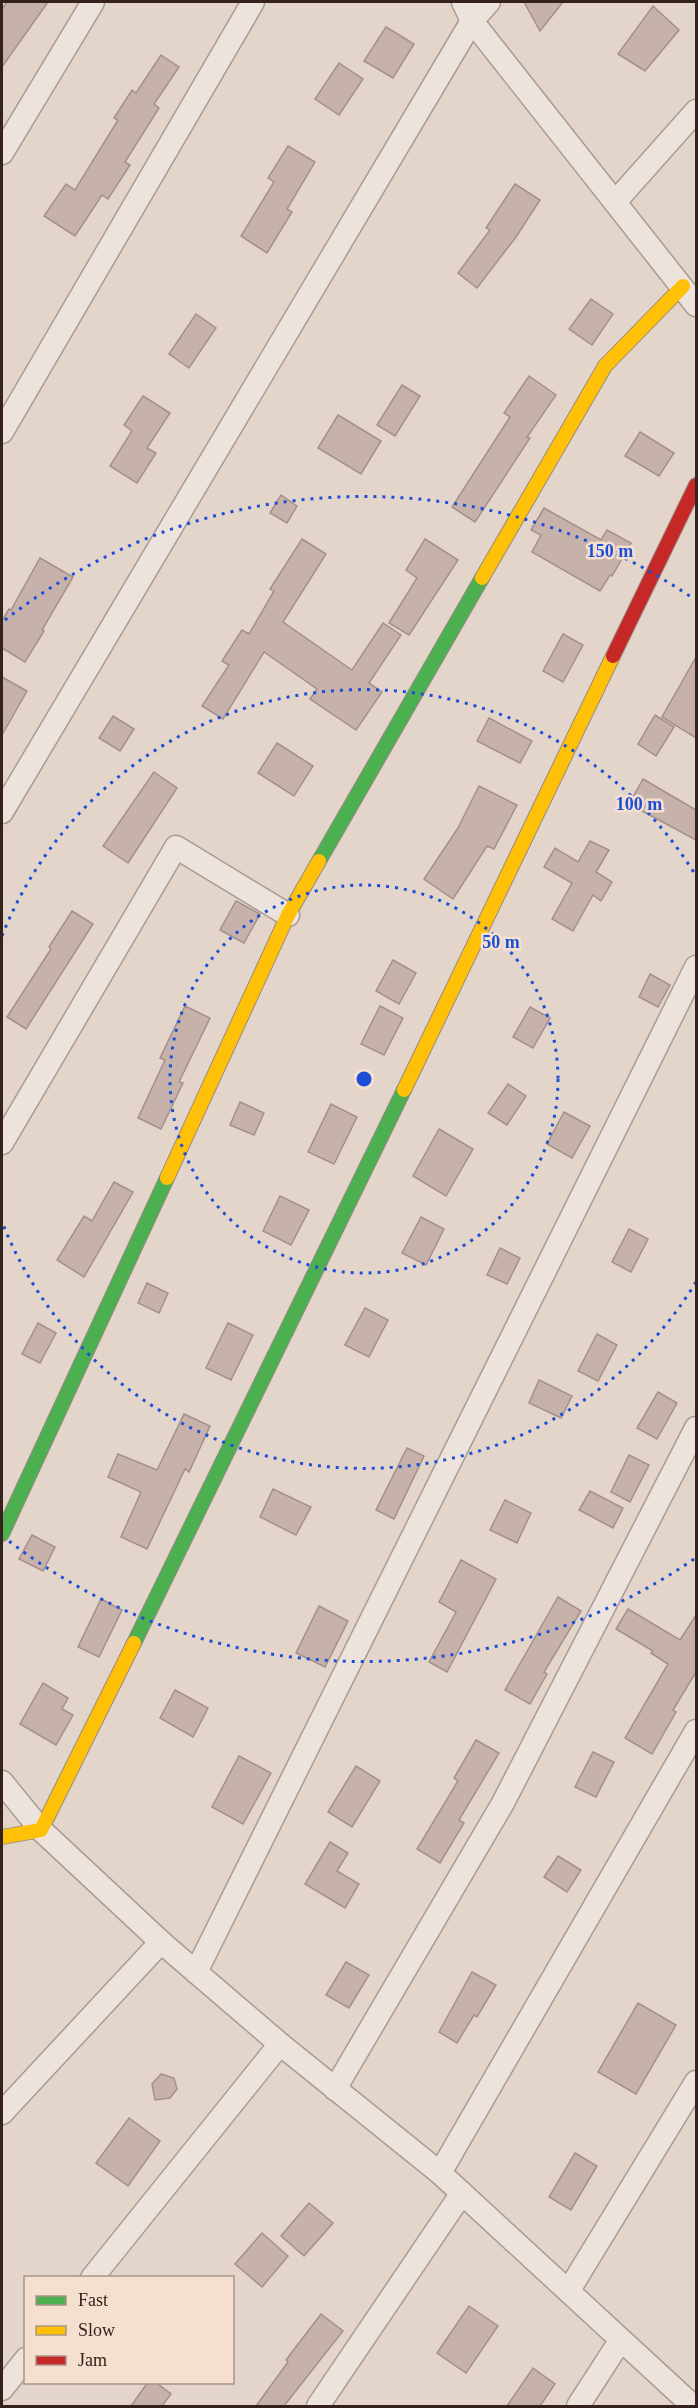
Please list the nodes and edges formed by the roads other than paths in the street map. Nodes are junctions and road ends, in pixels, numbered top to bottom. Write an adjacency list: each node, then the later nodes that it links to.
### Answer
1 (93, 2): 6 (street)
2 (253, 2): 10 (street)
3 (489, 2): 4 (street)
4 (468, 11): 7 (street); 12 (street)
5 (696, 111): 7 (street)
6 (2, 153)
7 (616, 201): 8 (street)
8 (683, 286): 9 (street); 13 (street)
9 (696, 305)
10 (2, 432)
11 (696, 485): 20 (street)
12 (2, 812)
13 (288, 915): 15 (street); 17 (street)
14 (696, 967): 23 (street)
15 (2, 1143)
16 (696, 1428): 26 (street)
17 (2, 1534)
18 (696, 1731): 28 (street)
19 (2, 1782): 20 (street)
20 (41, 1830): 21 (street); 22 (street)
21 (2, 1837)
22 (161, 1942): 23 (street); 27 (street)
23 (196, 1972): 24 (street)
24 (280, 2043): 26 (street); 30 (street)
25 (696, 2082): 31 (street)
26 (335, 2089): 28 (street)
27 (2, 2113)
28 (440, 2173): 29 (street)
29 (462, 2193): 31 (street); 35 (street)
30 (93, 2276)
31 (569, 2290): 32 (street)
32 (620, 2341): 36 (street); 37 (street)
33 (24, 2362): 34 (street)
34 (2, 2389)
35 (318, 2406)
36 (578, 2406)
37 (693, 2406)

